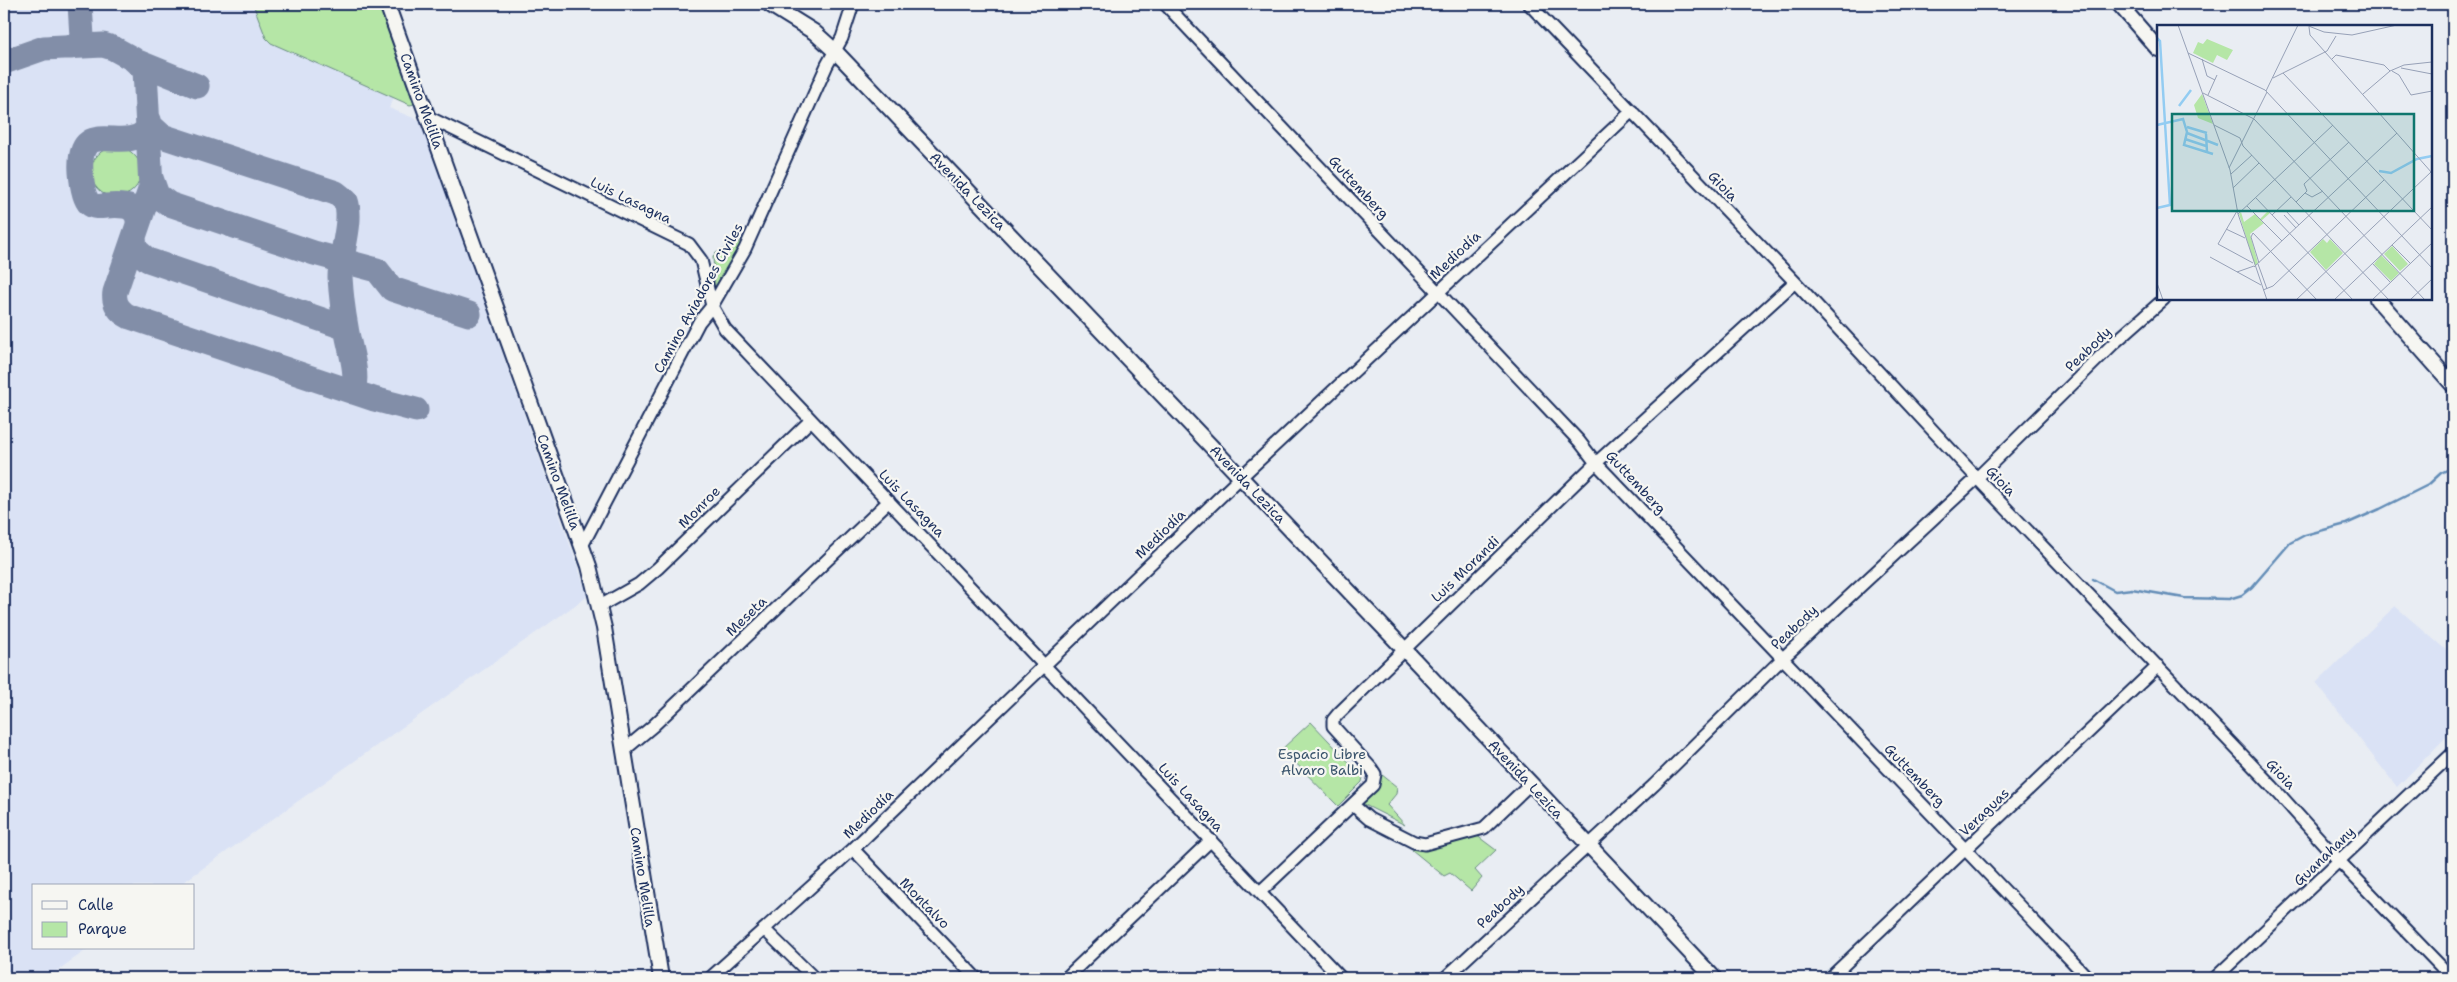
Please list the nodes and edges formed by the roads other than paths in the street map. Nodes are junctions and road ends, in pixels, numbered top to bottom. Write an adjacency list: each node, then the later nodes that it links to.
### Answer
1 (387, 4): 10 (street, Camino Melilla)
2 (770, 4): 8 (street, Avenida Lezica)
3 (853, 4): 8 (street, Camino Aviadores Civiles)
4 (1165, 4): 12 (street, Guttemberg)
5 (1529, 4): 9 (street, Gioia)
6 (2119, 4): 7 (street)
7 (2157, 48)
8 (835, 51): 15 (street, Camino Aviadores Civiles); 19 (street, Avenida Lezica)
9 (1632, 111): 11 (street, Gioia); 12 (street, Mediodía)
10 (428, 117): 15 (street, Luis Lasagna); 22 (street, Camino Melilla)
11 (1795, 282): 18 (street, Luis Morandi); 20 (street, Gioia)
12 (1438, 292): 18 (street, Guttemberg); 19 (street, Mediodía)
13 (2163, 300): 20 (street, Peabody)
14 (2378, 300): 16 (street)
15 (712, 306): 17 (street, Luis Lasagna); 22 (street, Camino Aviadores Civiles)
16 (2453, 385)
17 (811, 420): 21 (street, Luis Lasagna); 23 (street, Monroe)
18 (1596, 463): 24 (street, Luis Morandi); 25 (street, Guttemberg)
19 (1241, 477): 24 (street, Avenida Lezica); 26 (street, Mediodía)
20 (1977, 478): 25 (street, Peabody); 27 (street, Gioia)
21 (889, 501): 26 (street, Luis Lasagna); 28 (street, Meseta)
22 (582, 546): 23 (street, Camino Melilla)
23 (600, 606): 28 (street, Camino Melilla)
24 (1404, 648): 30 (street, Avenida Lezica); 31 (street, Luis Morandi)
25 (1782, 658): 33 (street, Peabody); 35 (street, Guttemberg)
26 (1045, 664): 32 (street, Luis Lasagna); 34 (street, Mediodía)
27 (2158, 666): 35 (street, Veraguas); 36 (street, Gioia)
28 (623, 751): 39 (street, Camino Melilla)
29 (2453, 753): 36 (street, Guanahany)
30 (1530, 784): 31 (street); 33 (street, Avenida Lezica)
31 (1354, 805): 37 (street, Luis Morandi)
32 (1211, 840): 37 (street, Luis Lasagna); 43 (street)
33 (1587, 844): 45 (street, Peabody); 46 (street, Avenida Lezica)
34 (853, 849): 38 (street, Mediodía); 42 (street, Montalvo)
35 (1966, 851): 47 (street, Veraguas); 48 (street, Guttemberg)
36 (2340, 862): 49 (street, Guanahany); 50 (street, Gioia)
37 (1260, 892): 44 (street, Luis Lasagna)
38 (764, 930): 40 (street, Mediodía); 41 (street)
39 (660, 978)
40 (710, 978)
41 (814, 978)
42 (976, 978)
43 (1066, 978)
44 (1341, 978)
45 (1445, 978)
46 (1714, 978)
47 (1830, 978)
48 (2088, 978)
49 (2215, 978)
50 (2452, 978)

